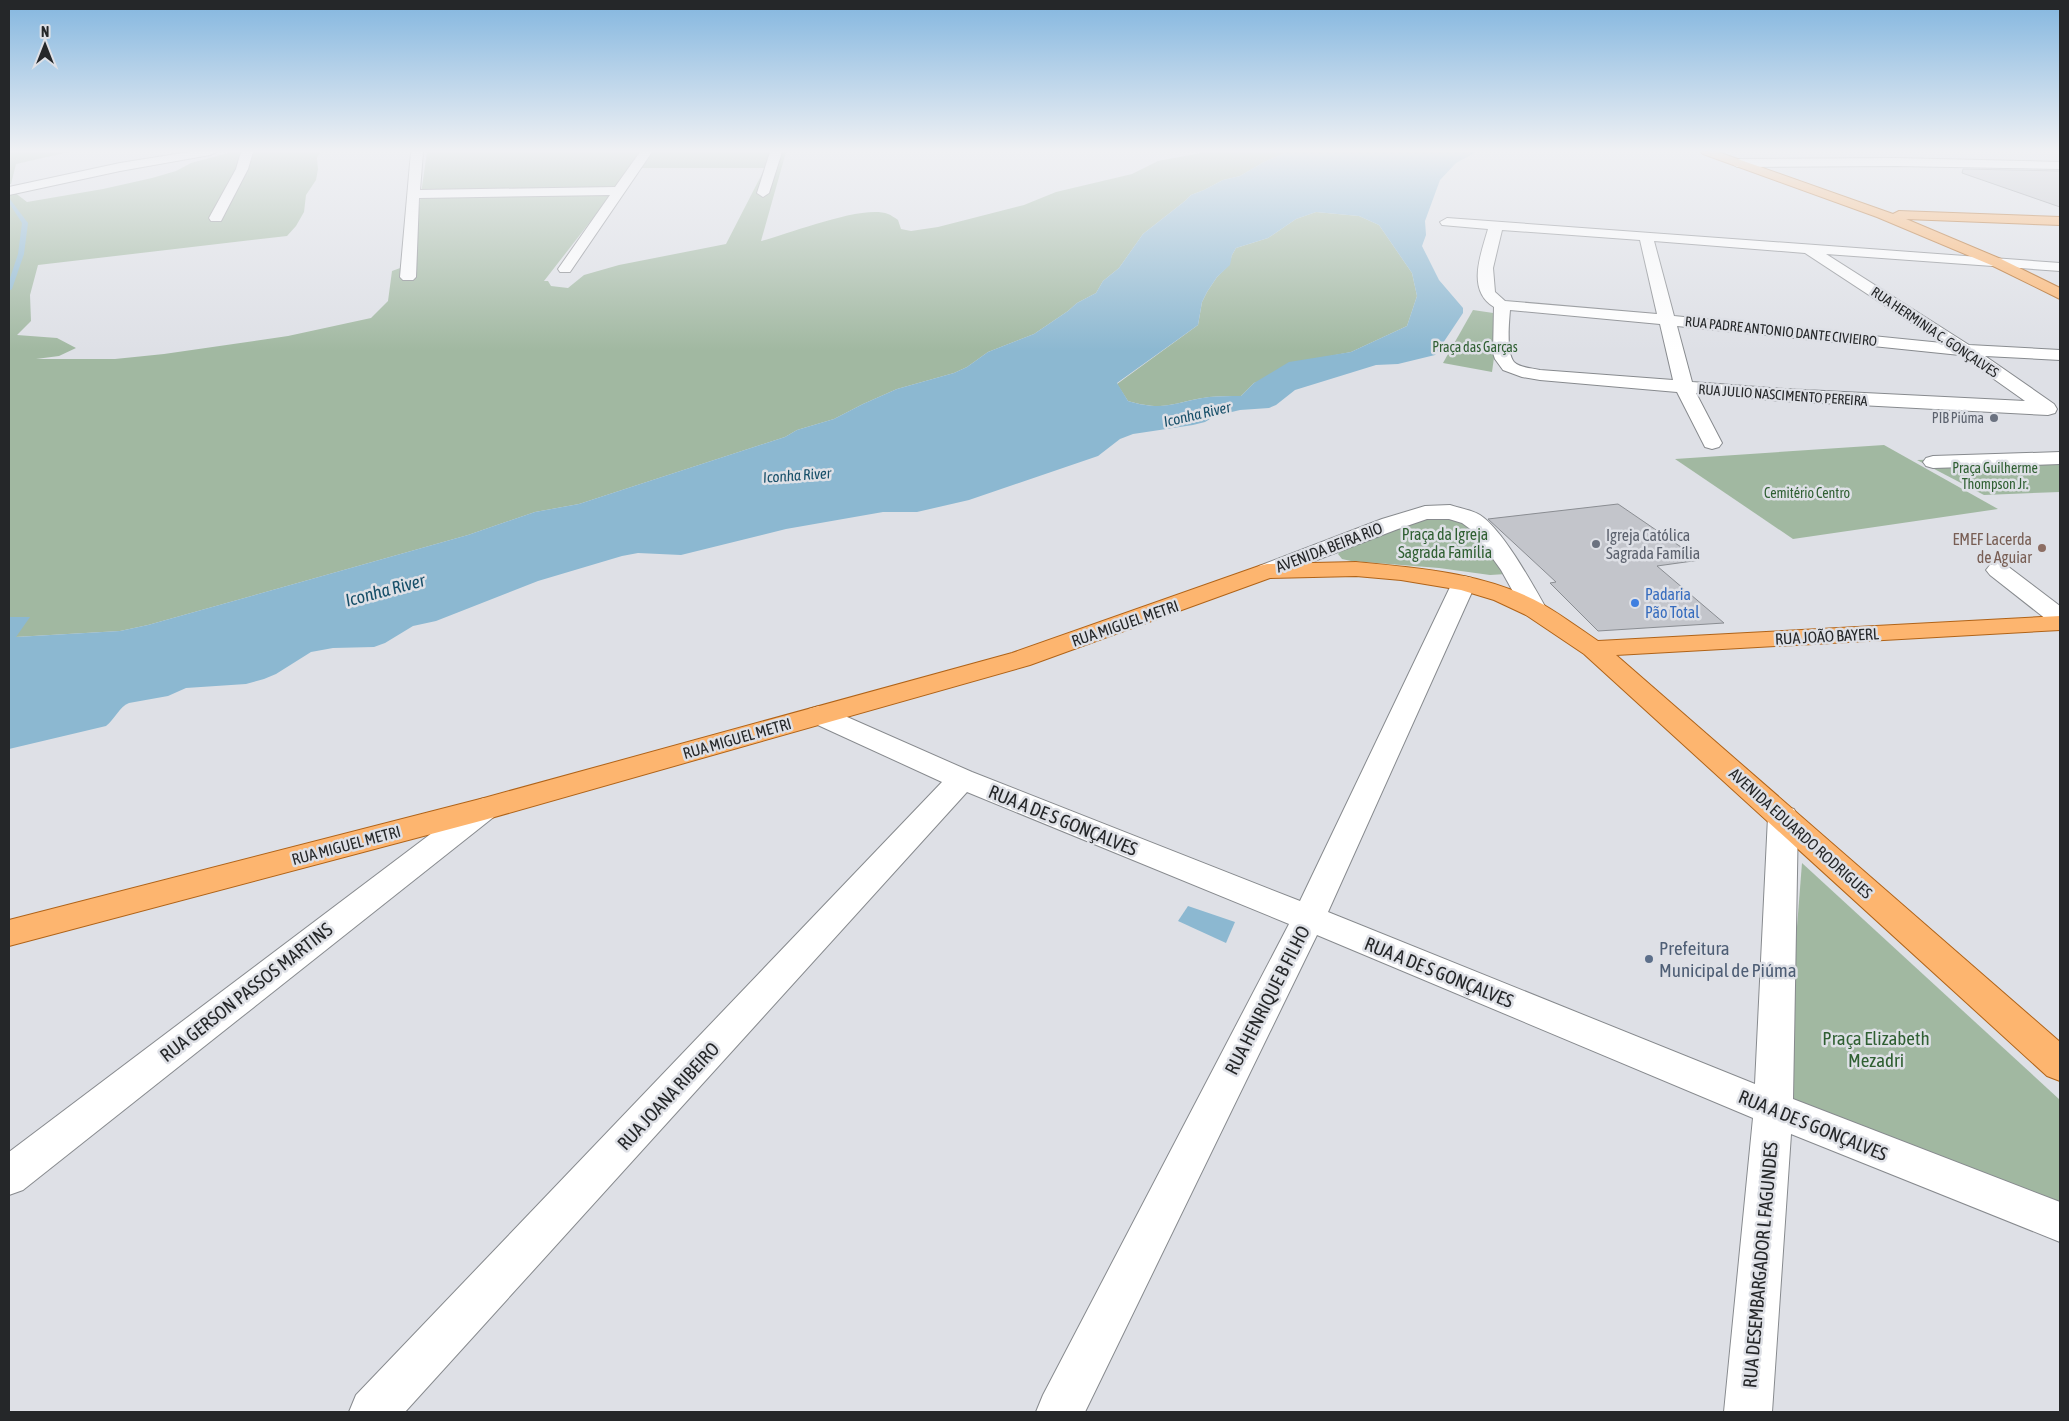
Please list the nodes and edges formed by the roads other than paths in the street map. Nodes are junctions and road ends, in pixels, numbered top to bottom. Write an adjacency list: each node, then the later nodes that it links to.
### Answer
1 (412, 218): 13 (street)
2 (599, 218): 12 (street)
3 (1892, 218): 10 (main road)
4 (1992, 218): 5 (main road)
5 (2060, 221)
6 (1447, 222): 7 (street)
7 (1496, 226): 8 (street); 15 (street)
8 (1646, 236): 9 (street); 16 (street)
9 (1808, 248): 10 (street); 17 (street, RUA HERMINIA C. GONÇALVES)
10 (1996, 262): 11 (street); 14 (main road)
11 (2060, 267)
12 (565, 269)
13 (408, 277)
14 (2060, 294)
15 (1502, 305): 16 (street, RUA PADRE ANTONIO DANTE CIVIEIRO); 19 (street, RUA JULIO NASCIMENTO PEREIRA)
16 (1668, 320): 17 (street, RUA PADRE ANTONIO DANTE CIVIEIRO); 19 (street)
17 (1965, 350): 18 (street, RUA PADRE ANTONIO DANTE CIVIEIRO); 20 (street, RUA HERMINIA C. GONÇALVES)
18 (2060, 355)
19 (1684, 388): 20 (street, RUA JULIO NASCIMENTO PEREIRA); 21 (street)
20 (2054, 412)
21 (1712, 443)
22 (2060, 458): 23 (street)
23 (1933, 462)
24 (1450, 512): 26 (street, AVENIDA BEIRA RIO); 28 (street, AVENIDA EDUARDO RODRIGUES)
25 (1998, 570): 29 (street)
26 (1267, 571): 27 (main road, RUA MIGUEL METRI); 32 (main road, RUA MIGUEL METRI)
27 (1464, 583): 28 (main road, AVENIDA EDUARDO RODRIGUES); 36 (street, RUA HENRIQUE B FILHO)
28 (1535, 610): 31 (main road, AVENIDA EDUARDO RODRIGUES)
29 (2060, 618)
30 (2060, 623): 31 (main road, RUA JOÃO BAYERL)
31 (1593, 649): 35 (main road, AVENIDA EDUARDO RODRIGUES)
32 (819, 715): 33 (street, RUA A DE S GONÇALVES); 34 (main road, RUA MIGUEL METRI)
33 (962, 779): 36 (street, RUA A DE S GONÇALVES); 42 (street, RUA JOANA RIBEIRO)
34 (484, 809): 37 (main road, RUA MIGUEL METRI); 40 (street, RUA GERSON PASSOS MARTINS)
35 (1783, 817): 38 (main road, AVENIDA EDUARDO RODRIGUES); 39 (street, RUA DESEMBARGADOR L FAGUNDES)
36 (1309, 918): 39 (street, RUA A DE S GONÇALVES); 43 (street, RUA HENRIQUE B FILHO)
37 (9, 933)
38 (2060, 1065)
39 (1773, 1109): 41 (street, RUA A DE S GONÇALVES); 44 (street, RUA DESEMBARGADOR L FAGUNDES)
40 (9, 1176)
41 (2060, 1222)
42 (373, 1412)
43 (1060, 1412)
44 (1748, 1412)

